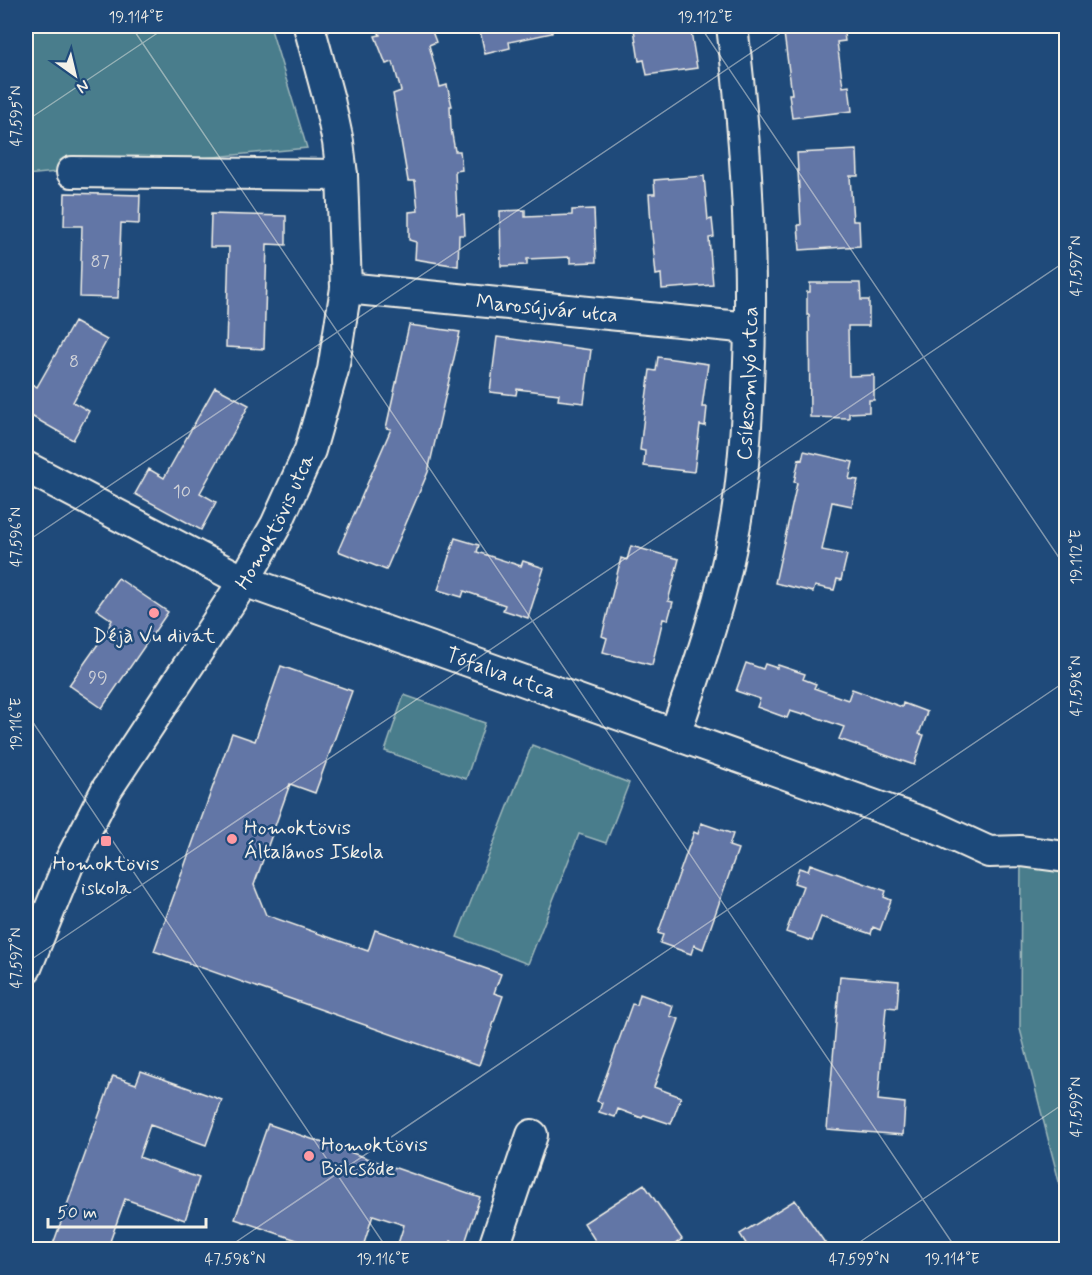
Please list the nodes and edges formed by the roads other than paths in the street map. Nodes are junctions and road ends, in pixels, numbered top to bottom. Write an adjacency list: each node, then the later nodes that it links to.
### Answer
1 (309, 26): 4 (street, Homoktövis utca)
2 (732, 26): 6 (street, Csíksomlyó utca)
3 (72, 172): 4 (street)
4 (342, 175): 5 (street, Homoktövis utca)
5 (346, 288): 6 (street, Marosújvár utca); 8 (street, Homoktövis utca)
6 (750, 328): 9 (street, Csíksomlyó utca)
7 (26, 467): 8 (street, Tófalva utca)
8 (244, 581): 9 (street, Tófalva utca); 11 (street, Homoktövis utca)
9 (675, 734): 10 (street, Tófalva utca)
10 (1066, 856)
11 (26, 968)
12 (532, 1135): 13 (street)
13 (493, 1250)

